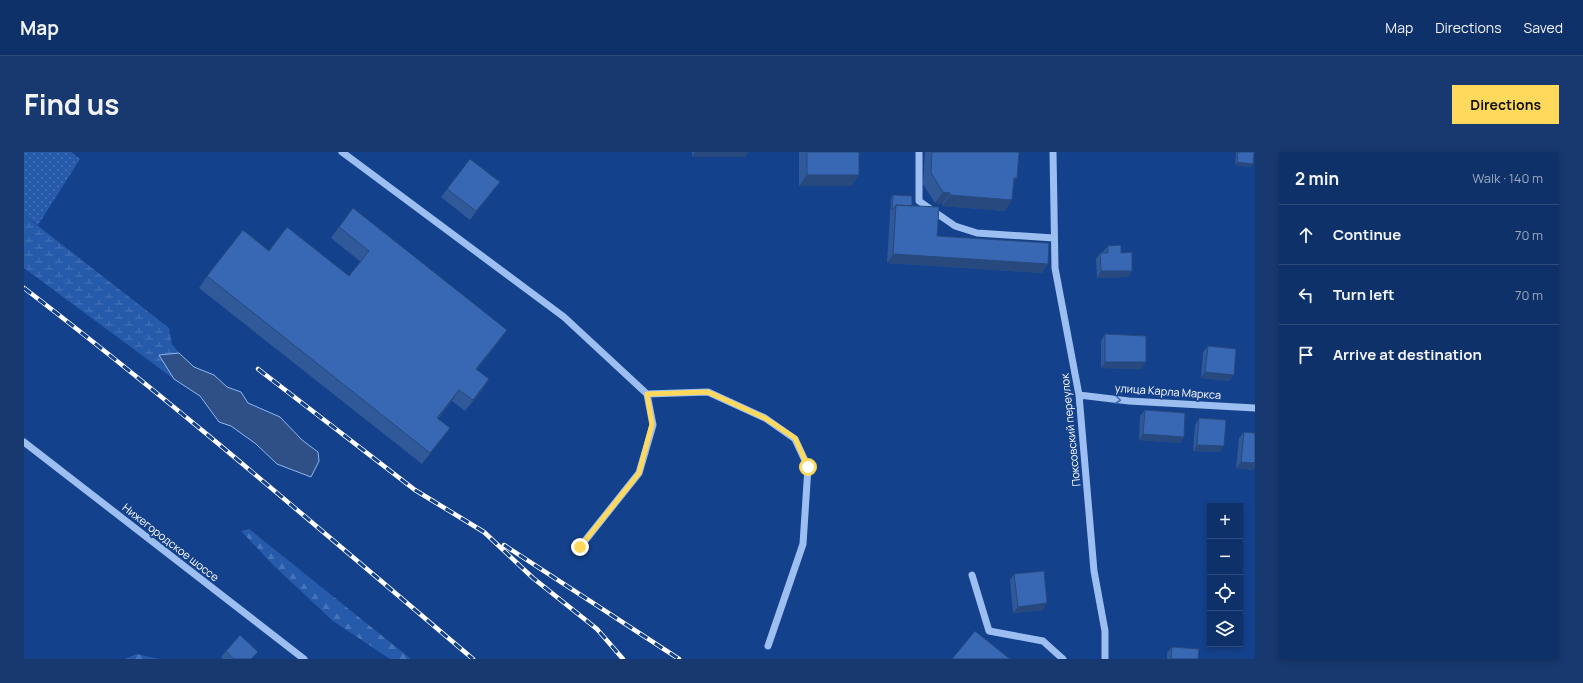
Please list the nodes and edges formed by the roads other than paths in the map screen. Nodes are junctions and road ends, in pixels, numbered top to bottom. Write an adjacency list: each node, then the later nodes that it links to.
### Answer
1 (342, 152): 5 (street)
2 (919, 152): 4 (street)
3 (1053, 152): 4 (street, Поксовский переулок)
4 (1054, 238): 6 (street, Поксовский переулок)
5 (647, 394): 9 (street); 11 (street)
6 (1079, 395): 7 (street, улица Карла Маркса, one-way to 7); 14 (street, Поксовский переулок)
7 (1255, 408)
8 (24, 442): 12 (street, Нижегородское шоссе)
9 (580, 547)
10 (972, 575): 13 (street)
11 (768, 646)
12 (304, 659)
13 (1062, 659)
14 (1105, 659)

